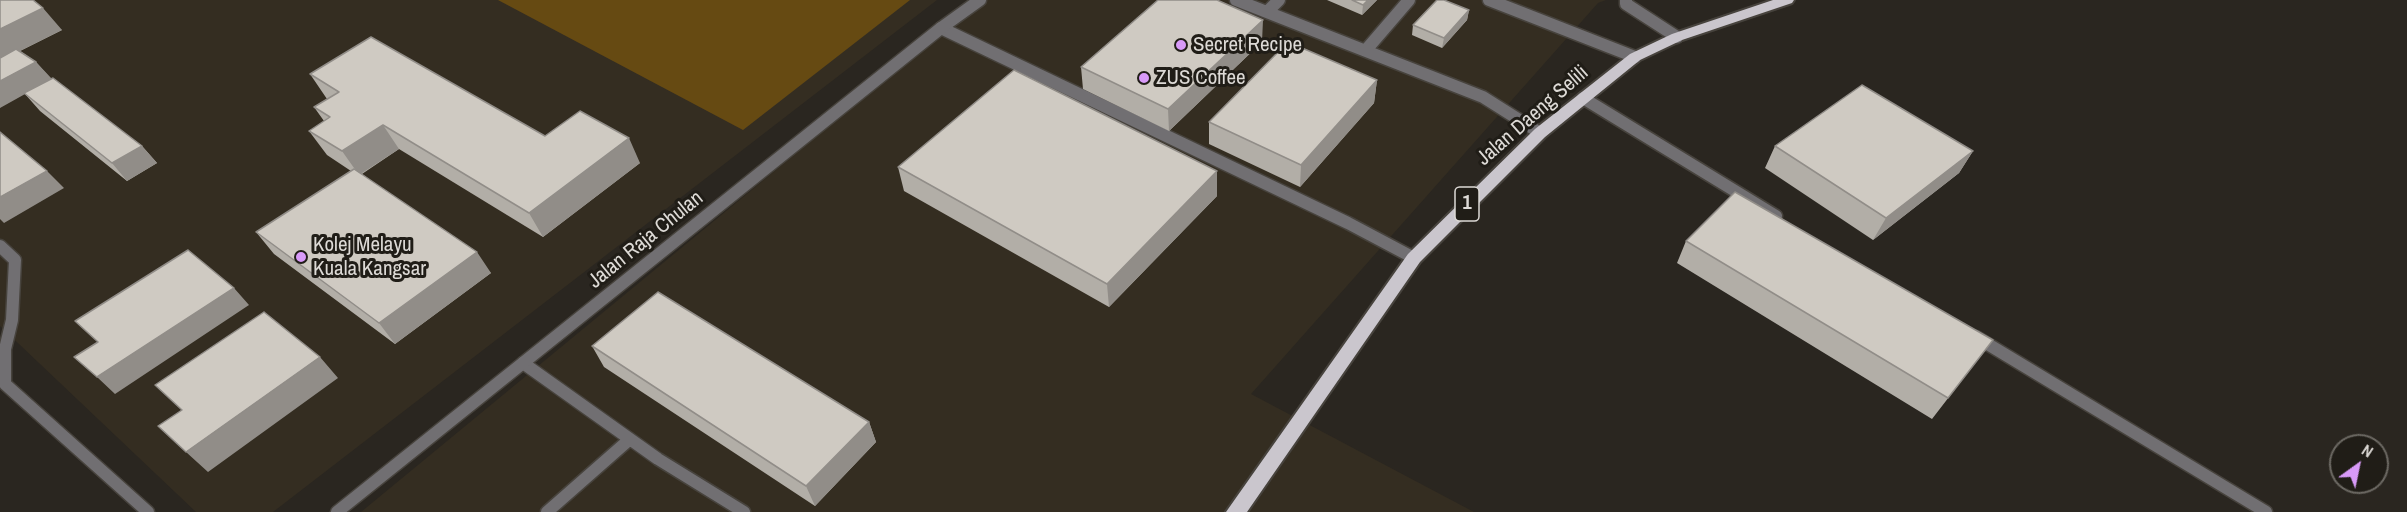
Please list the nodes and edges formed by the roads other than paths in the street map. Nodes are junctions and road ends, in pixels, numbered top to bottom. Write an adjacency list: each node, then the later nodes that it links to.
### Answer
1 (980, 0): 9 (street, Jalan Raja Chulan)
2 (1236, 0): 8 (street)
3 (1279, 0): 8 (street)
4 (1409, 0): 11 (street)
5 (1489, 0): 12 (street)
6 (1626, 0): 10 (street)
7 (1787, 0): 10 (highway, Jalan Daeng Selili / 1)
8 (1267, 12): 11 (street)
9 (941, 27): 17 (street); 19 (street, Jalan Raja Chulan)
10 (1677, 37): 12 (highway, Jalan Daeng Selili / 1)
11 (1366, 50): 14 (street)
12 (1635, 57): 13 (highway, Jalan Daeng Selili / 1)
13 (1583, 98): 14 (highway, Jalan Daeng Selili / 1); 15 (street)
14 (1540, 133): 17 (highway, Jalan Daeng Selili / 1)
15 (1784, 221)
16 (0, 246): 21 (street)
17 (1414, 258): 25 (highway, Jalan Daeng Selili / 1)
18 (1964, 330): 26 (street)
19 (523, 363): 20 (street); 22 (street, Jalan Raja Chulan)
20 (630, 439): 23 (street); 24 (street)
21 (148, 512)
22 (337, 512)
23 (547, 512)
24 (744, 512)
25 (1236, 512)
26 (2266, 512)

